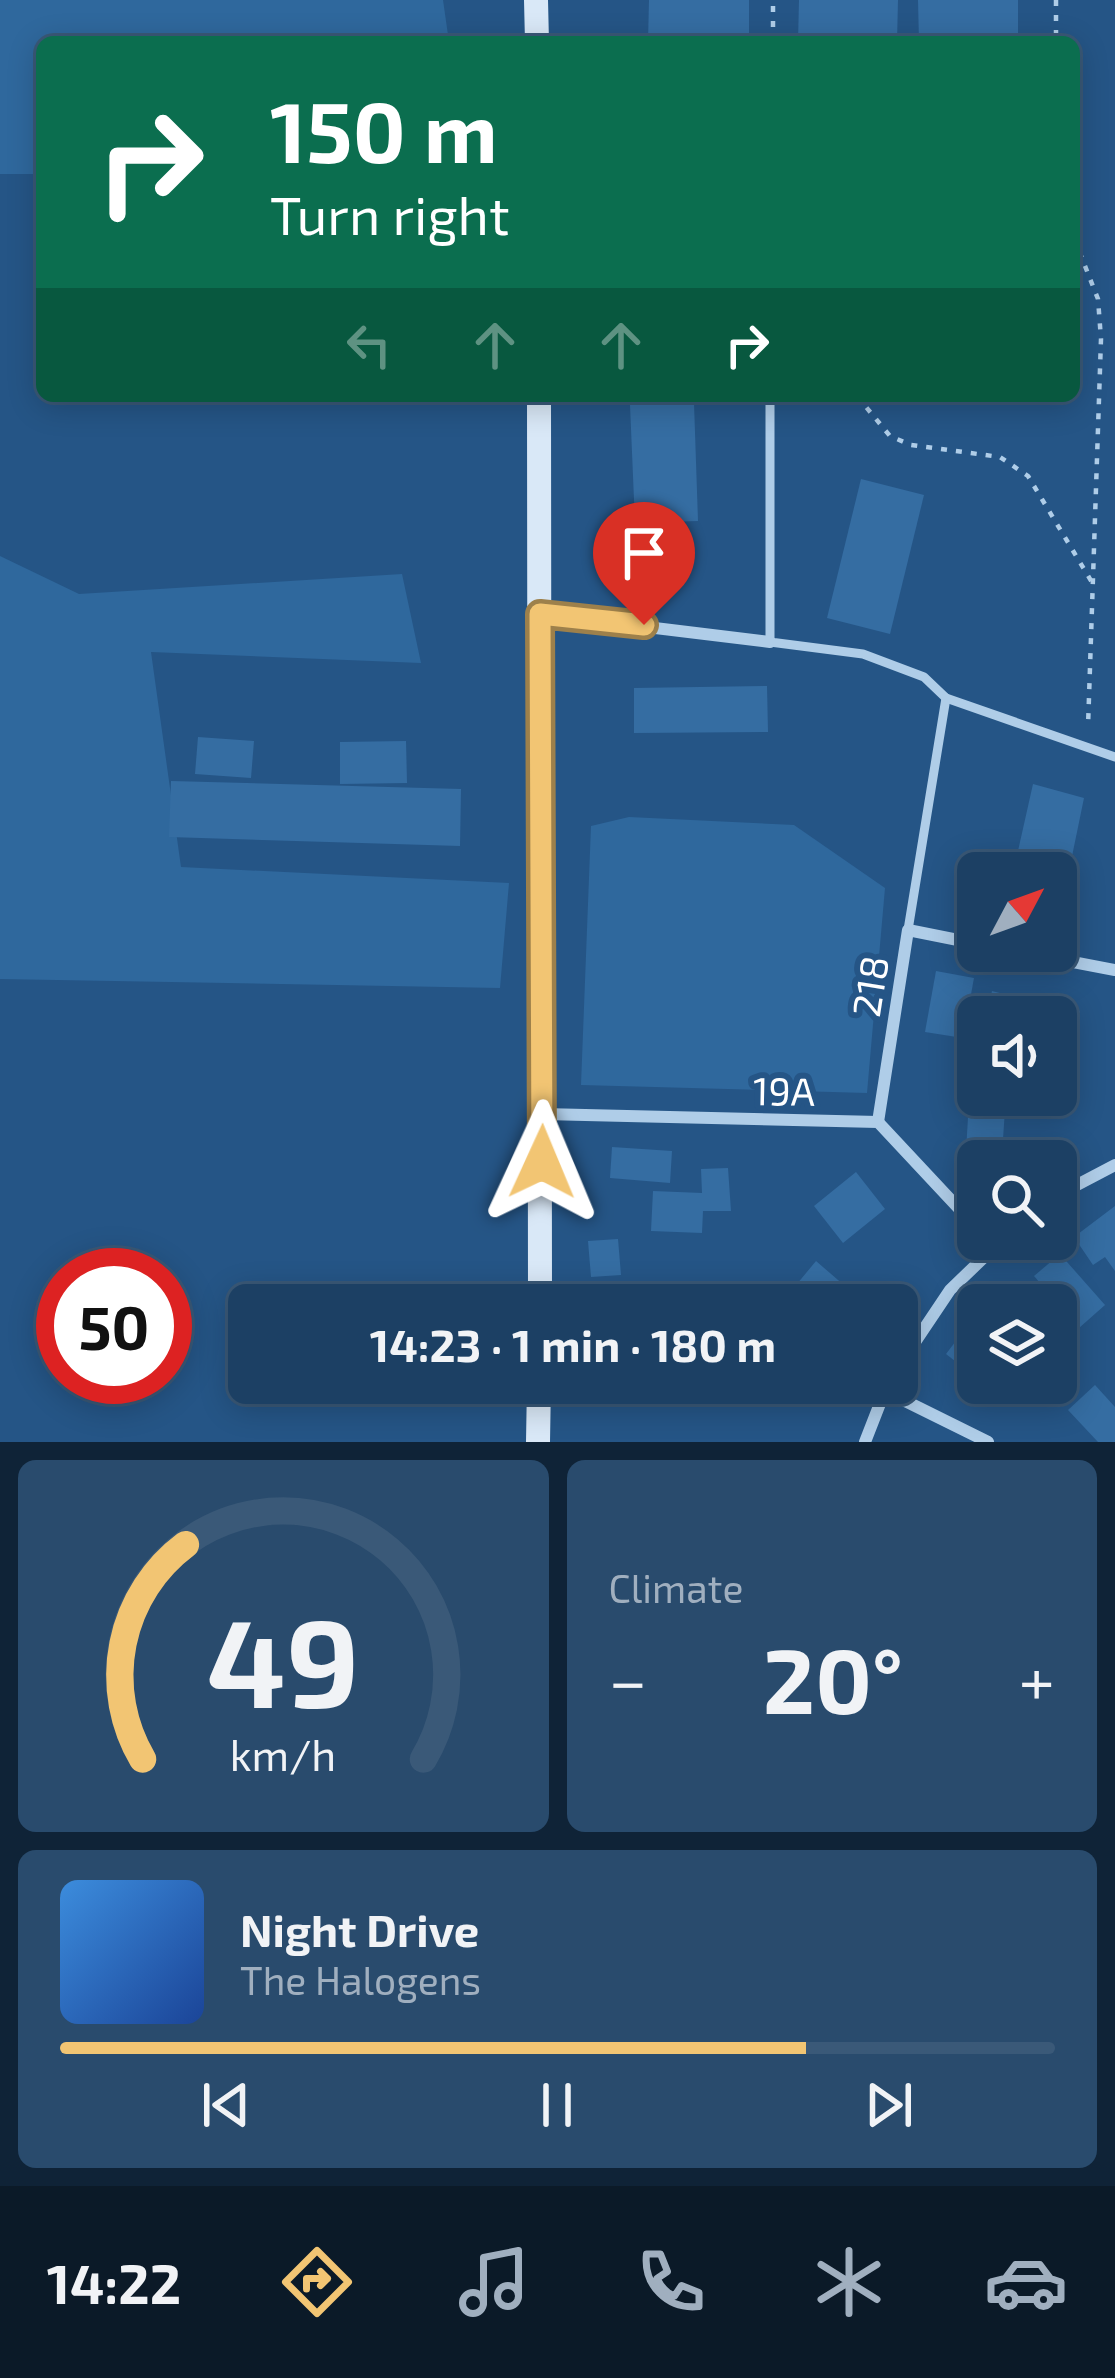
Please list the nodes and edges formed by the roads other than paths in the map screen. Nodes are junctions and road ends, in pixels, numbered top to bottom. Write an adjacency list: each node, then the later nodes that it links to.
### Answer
1 (536, 0): 2 (main road)
2 (537, 36)
3 (539, 402): 5 (main road)
4 (770, 402): 6 (lane)
5 (540, 614): 6 (street); 13 (main road)
6 (770, 642): 7 (lane)
7 (946, 698): 8 (lane); 9 (lane)
8 (1115, 757)
9 (908, 930): 10 (street); 14 (street, 218)
10 (957, 940)
11 (1077, 963): 12 (street)
12 (1115, 970)
13 (543, 1114): 14 (street, 19A); 19 (main road)
14 (878, 1122): 17 (street)
15 (1115, 1165): 16 (street)
16 (1077, 1185)
17 (957, 1206)
18 (979, 1260): 20 (street)
19 (540, 1284)
20 (918, 1338)
21 (538, 1404): 24 (main road)
22 (879, 1404): 25 (street)
23 (917, 1404): 26 (street)
24 (538, 1442)
25 (865, 1442)
26 (988, 1442)

